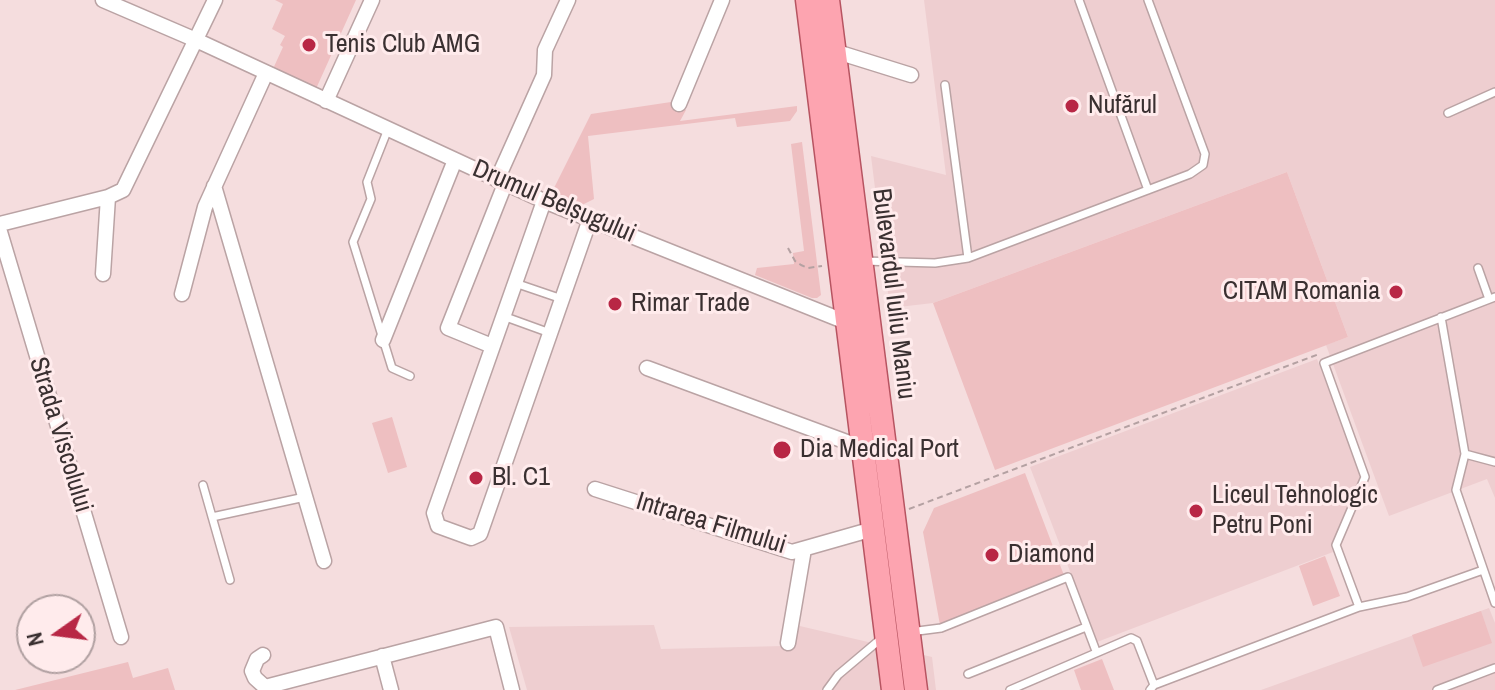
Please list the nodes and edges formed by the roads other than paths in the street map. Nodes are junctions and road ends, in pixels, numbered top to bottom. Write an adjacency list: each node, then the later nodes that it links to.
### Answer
1 (103, 0): 10 (street, Drumul Belșugului)
2 (215, 0): 11 (street)
3 (372, 0): 17 (street)
4 (568, 0): 22 (street)
5 (722, 0): 18 (street)
6 (807, 0): 31 (main road, Bulevardul Iuliu Maniu)
7 (828, 0): 12 (main road, Bulevardul Iuliu Maniu)
8 (1079, 0): 24 (lane)
9 (1148, 0): 24 (lane)
10 (121, 4): 11 (street, Drumul Belșugului)
11 (196, 40): 13 (street, Drumul Belșugului); 25 (street)
12 (834, 51): 14 (street); 31 (main road, Bulevardul Iuliu Maniu)
13 (266, 73): 17 (street, Drumul Belșugului); 23 (street)
14 (911, 75)
15 (945, 85): 30 (lane)
16 (1495, 92): 19 (lane)
17 (326, 101): 20 (street, Drumul Belșugului)
18 (679, 104)
19 (1448, 113)
20 (388, 129): 21 (street, Drumul Belșugului); 42 (lane)
21 (455, 160): 22 (street, Drumul Belșugului); 42 (street)
22 (501, 182): 26 (street, Drumul Belșugului); 43 (street)
23 (214, 186): 35 (street); 51 (street)
24 (1148, 190): 30 (lane)
25 (108, 197): 28 (street); 33 (street)
26 (544, 201): 27 (street, Drumul Belșugului); 34 (street)
27 (590, 219): 37 (street); 40 (street, Drumul Belșugului)
28 (0, 224)
29 (0, 232): 62 (street, Strada Viscolului)
30 (968, 258): 31 (lane)
31 (846, 263): 40 (main road, Bulevardul Iuliu Maniu); 61 (main road, Bulevardul Iuliu Maniu)
32 (1478, 268): 36 (lane)
33 (103, 274)
34 (515, 283): 37 (lane); 38 (street)
35 (182, 294)
36 (1492, 298): 39 (lane)
37 (562, 299): 41 (street)
38 (503, 316): 41 (lane); 43 (street)
39 (1441, 317): 47 (lane); 59 (lane)
40 (846, 322): 46 (main road, Bulevardul Iuliu Maniu)
41 (550, 333): 43 (street)
42 (383, 340): 45 (lane)
43 (492, 346)
44 (647, 368): 46 (street)
45 (410, 376)
46 (863, 448): 53 (main road, Bulevardul Iuliu Maniu)
47 (1465, 454): 48 (lane); 56 (lane)
48 (1495, 462)
49 (203, 485): 52 (lane)
50 (595, 489): 54 (street, Intrarea Filmului)
51 (305, 497): 52 (lane); 55 (street)
52 (212, 517): 57 (lane)
53 (873, 529): 54 (street, Intrarea Filmului); 61 (main road, Bulevardul Iuliu Maniu)
54 (804, 549): 63 (street)
55 (324, 561)
56 (1483, 570): 58 (lane); 59 (lane)
57 (230, 580)
58 (1495, 603)
59 (1359, 607): 70 (lane)
60 (1086, 627): 61 (lane); 64 (lane); 68 (lane)
61 (897, 633): 69 (main road, Bulevardul Iuliu Maniu); 74 (lane); 75 (main road, Bulevardul Iuliu Maniu)
62 (121, 637)
63 (788, 643)
64 (1096, 651): 70 (lane); 76 (lane)
65 (263, 655): 71 (street)
66 (382, 656): 71 (street); 72 (street); 73 (street)
67 (1495, 668): 77 (lane)
68 (968, 674)
69 (889, 676)
70 (1152, 687)
71 (265, 688)
72 (391, 690)
73 (512, 690)
74 (827, 690)
75 (916, 690)
76 (1010, 690)
77 (1437, 690)

